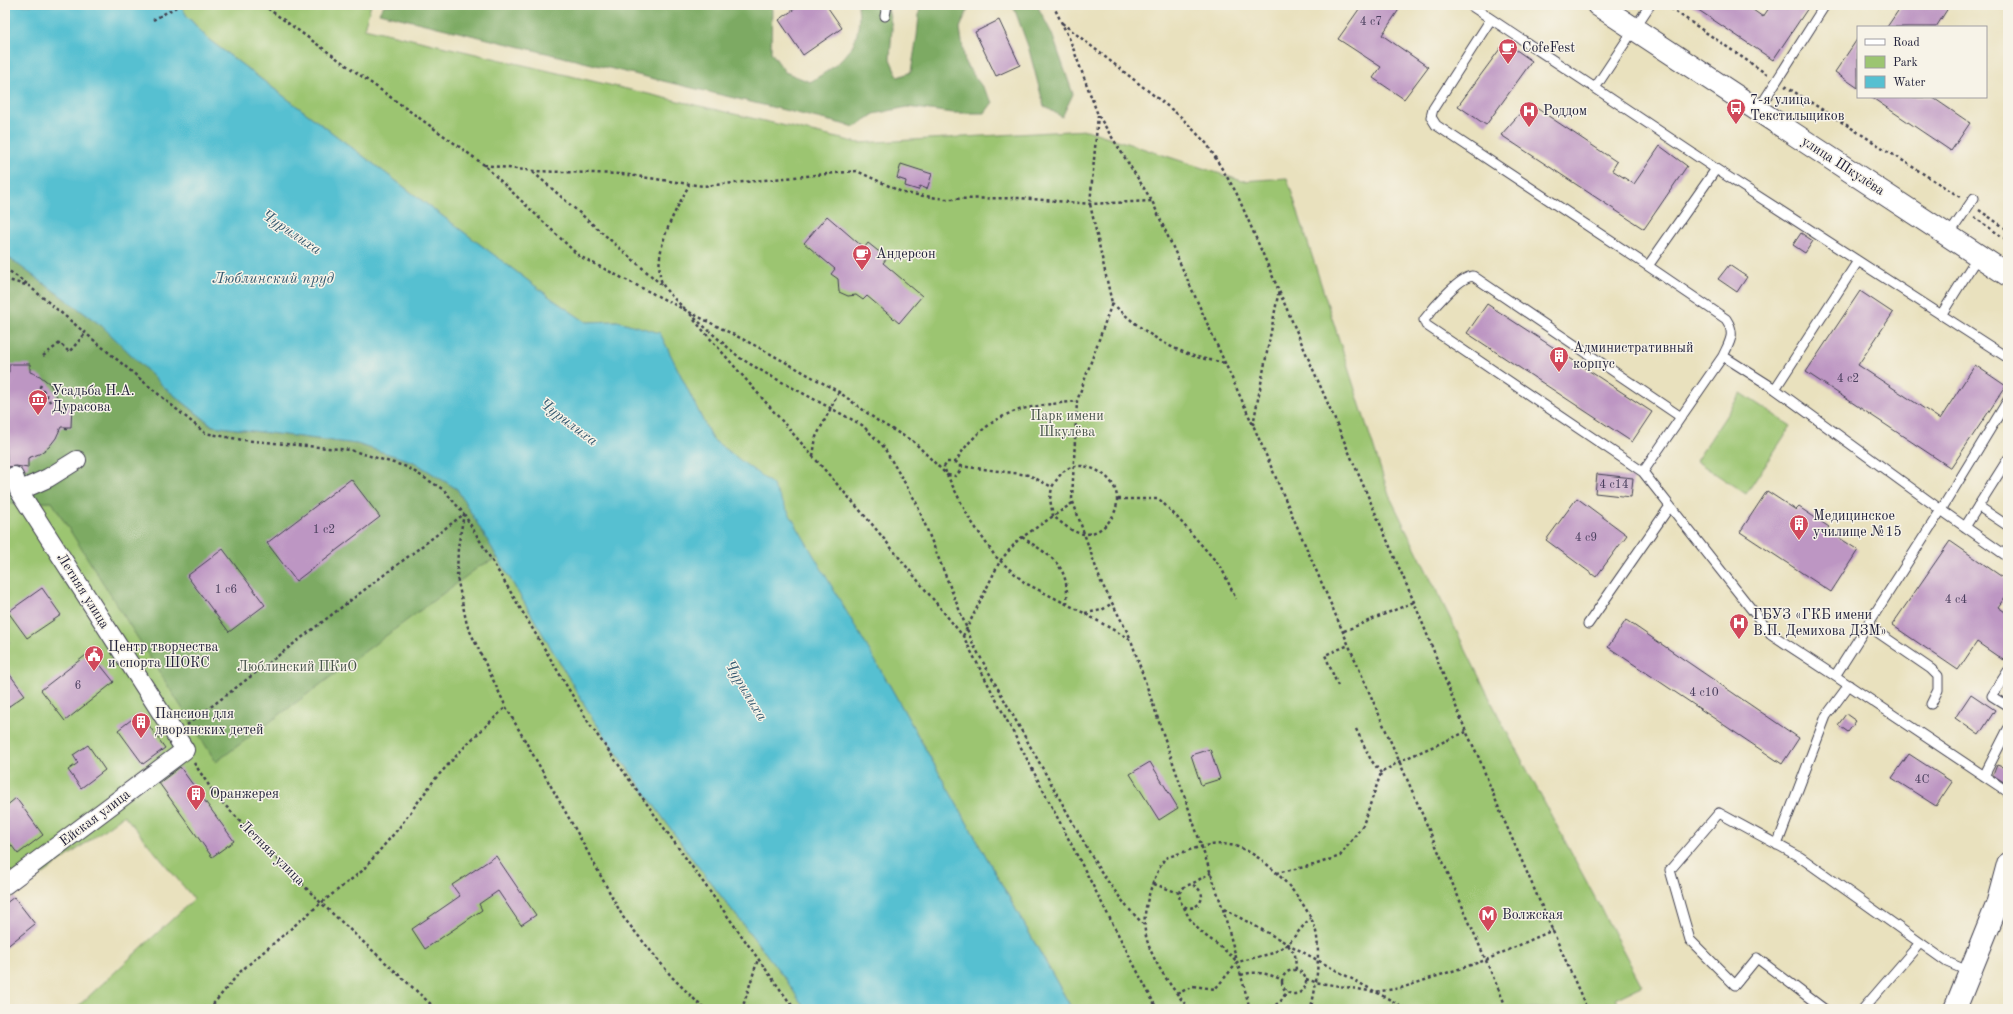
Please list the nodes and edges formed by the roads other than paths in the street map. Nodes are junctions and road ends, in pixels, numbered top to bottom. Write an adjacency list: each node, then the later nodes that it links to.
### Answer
1 (887, 5): 6 (lane)
2 (1470, 5): 7 (lane)
3 (1598, 5): 8 (street, улица Шкулёва)
4 (1650, 5): 8 (lane)
5 (1825, 5): 10 (lane)
6 (885, 16)
7 (1491, 19): 9 (lane); 16 (lane)
8 (1634, 30): 9 (lane); 10 (street, улица Шкулёва)
9 (1595, 88): 11 (lane)
10 (1758, 110): 13 (street, улица Шкулёва)
11 (1716, 169): 15 (lane); 16 (lane)
12 (1969, 204): 13 (lane)
13 (1948, 236): 14 (street, улица Шкулёва)
14 (1978, 256): 17 (street, улица Шкулёва); 18 (lane)
15 (1858, 262): 18 (lane); 21 (lane)
16 (1648, 266): 19 (lane)
17 (2008, 276)
18 (1941, 315): 20 (lane)
19 (1723, 356): 21 (lane); 23 (lane)
20 (2008, 358)
21 (1775, 389): 29 (lane)
22 (2008, 400): 29 (lane)
23 (1681, 417): 26 (lane); 26 (lane)
24 (77, 460): 41 (street, Летняя улица)
25 (2008, 460): 28 (lane)
26 (1643, 472): 27 (lane)
27 (1670, 506): 33 (lane); 36 (lane)
28 (1978, 506): 30 (lane); 31 (lane)
29 (1941, 510): 31 (lane); 34 (lane)
30 (2008, 526)
31 (1965, 527): 32 (lane)
32 (2008, 557)
33 (1588, 624)
34 (1867, 625): 36 (lane); 38 (lane)
35 (2008, 671): 39 (lane)
36 (1835, 676): 37 (lane)
37 (1849, 685): 42 (lane); 44 (lane)
38 (1931, 704)
39 (2008, 706)
40 (2008, 729): 42 (lane)
41 (185, 750): 46 (street, Ейская улица)
42 (1984, 776): 43 (lane)
43 (2008, 792)
44 (1777, 845): 48 (lane); 50 (lane)
45 (2008, 864): 47 (street)
46 (5, 885)
47 (2003, 897): 49 (street)
48 (1920, 943): 49 (lane); 51 (lane)
49 (1971, 972): 52 (street)
50 (1824, 1009)
51 (1863, 1009)
52 (1955, 1009)

